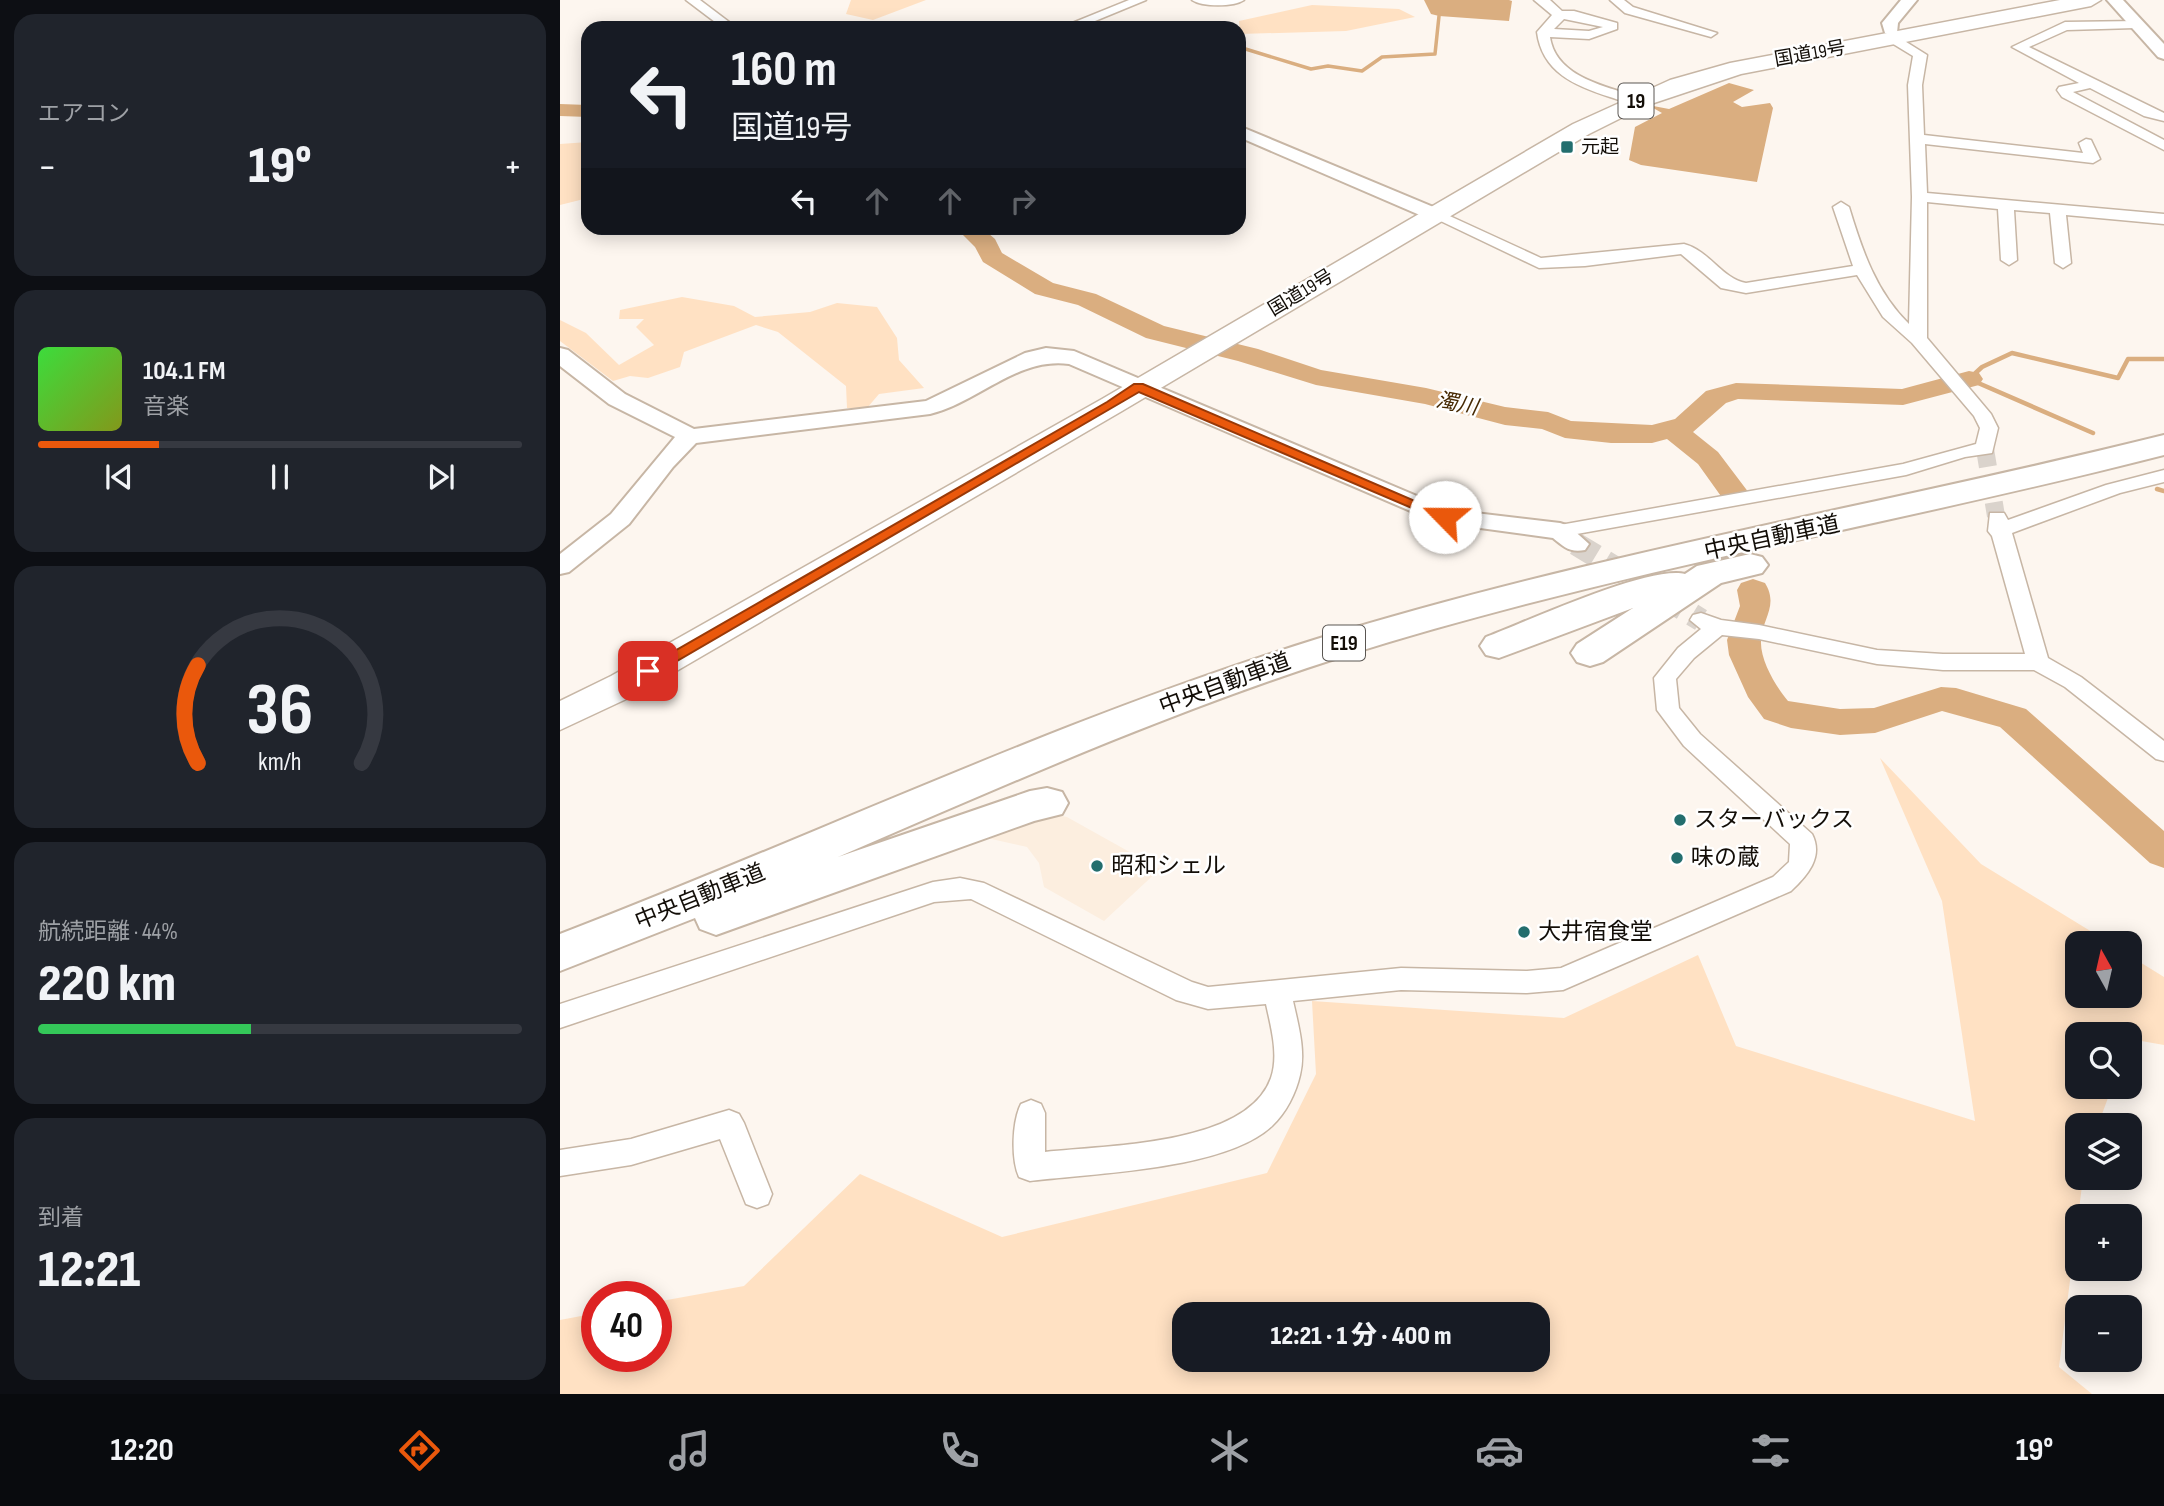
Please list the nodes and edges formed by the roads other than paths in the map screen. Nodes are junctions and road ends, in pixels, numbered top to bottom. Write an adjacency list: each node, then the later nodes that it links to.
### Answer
1 (692, 0): 12 (street)
2 (1140, 0): 13 (street)
3 (1198, 0): 4 (street)
4 (1238, 0)
5 (1540, 0): 11 (street)
6 (1616, 0): 16 (street)
7 (1909, 0): 17 (street)
8 (2043, 0): 17 (highway, 国道19号 / 19)
9 (2091, 0): 17 (highway, 国道19号 / 19)
10 (2115, 0): 14 (street)
11 (1558, 15): 15 (street); 15 (street)
12 (720, 21)
13 (1084, 21)
14 (2135, 24): 18 (street); 19 (street)
15 (1543, 32): 20 (street)
16 (1711, 33)
17 (1893, 34): 20 (highway, 国道19号 / 19); 23 (street)
18 (2164, 54)
19 (2090, 84): 21 (street); 25 (street)
20 (1629, 98): 29 (highway, 国道19号 / 19)
21 (2164, 117)
22 (1246, 134): 29 (street)
23 (1919, 139): 24 (street); 26 (street)
24 (2086, 142)
25 (2164, 146)
26 (1920, 197): 28 (street); 35 (street)
27 (1841, 207): 34 (street)
28 (2006, 207): 30 (street); 32 (street)
29 (1427, 211): 34 (street); 37 (highway, 国道19号 / 19)
30 (2058, 211): 31 (street); 33 (street)
31 (2164, 219)
32 (2009, 260)
33 (2063, 263)
34 (1860, 270): 35 (street)
35 (1918, 339): 41 (street)
36 (560, 355): 39 (street)
37 (1130, 383): 39 (street); 41 (street); 47 (highway, 国道19号 / 19); 48 (highway, 国道19号 / 19)
38 (2164, 428): 51 (highway, 中央自動車道 / E19)
39 (690, 436): 42 (street)
40 (2159, 467): 43 (highway); 46 (street); 52 (highway, 中央自動車道 / E19)
41 (1568, 537)
42 (560, 566)
43 (1710, 574): 44 (highway); 45 (highway)
44 (1499, 646)
45 (1590, 653)
46 (2038, 662): 49 (street); 54 (street)
47 (560, 699)
48 (560, 717)
49 (2164, 753)
50 (1047, 803): 53 (highway)
51 (560, 927)
52 (560, 953)
53 (560, 972)
54 (1278, 992): 55 (street); 56 (street)
55 (560, 1016)
56 (1031, 1113)
57 (560, 1163): 58 (street)
58 (757, 1194)

